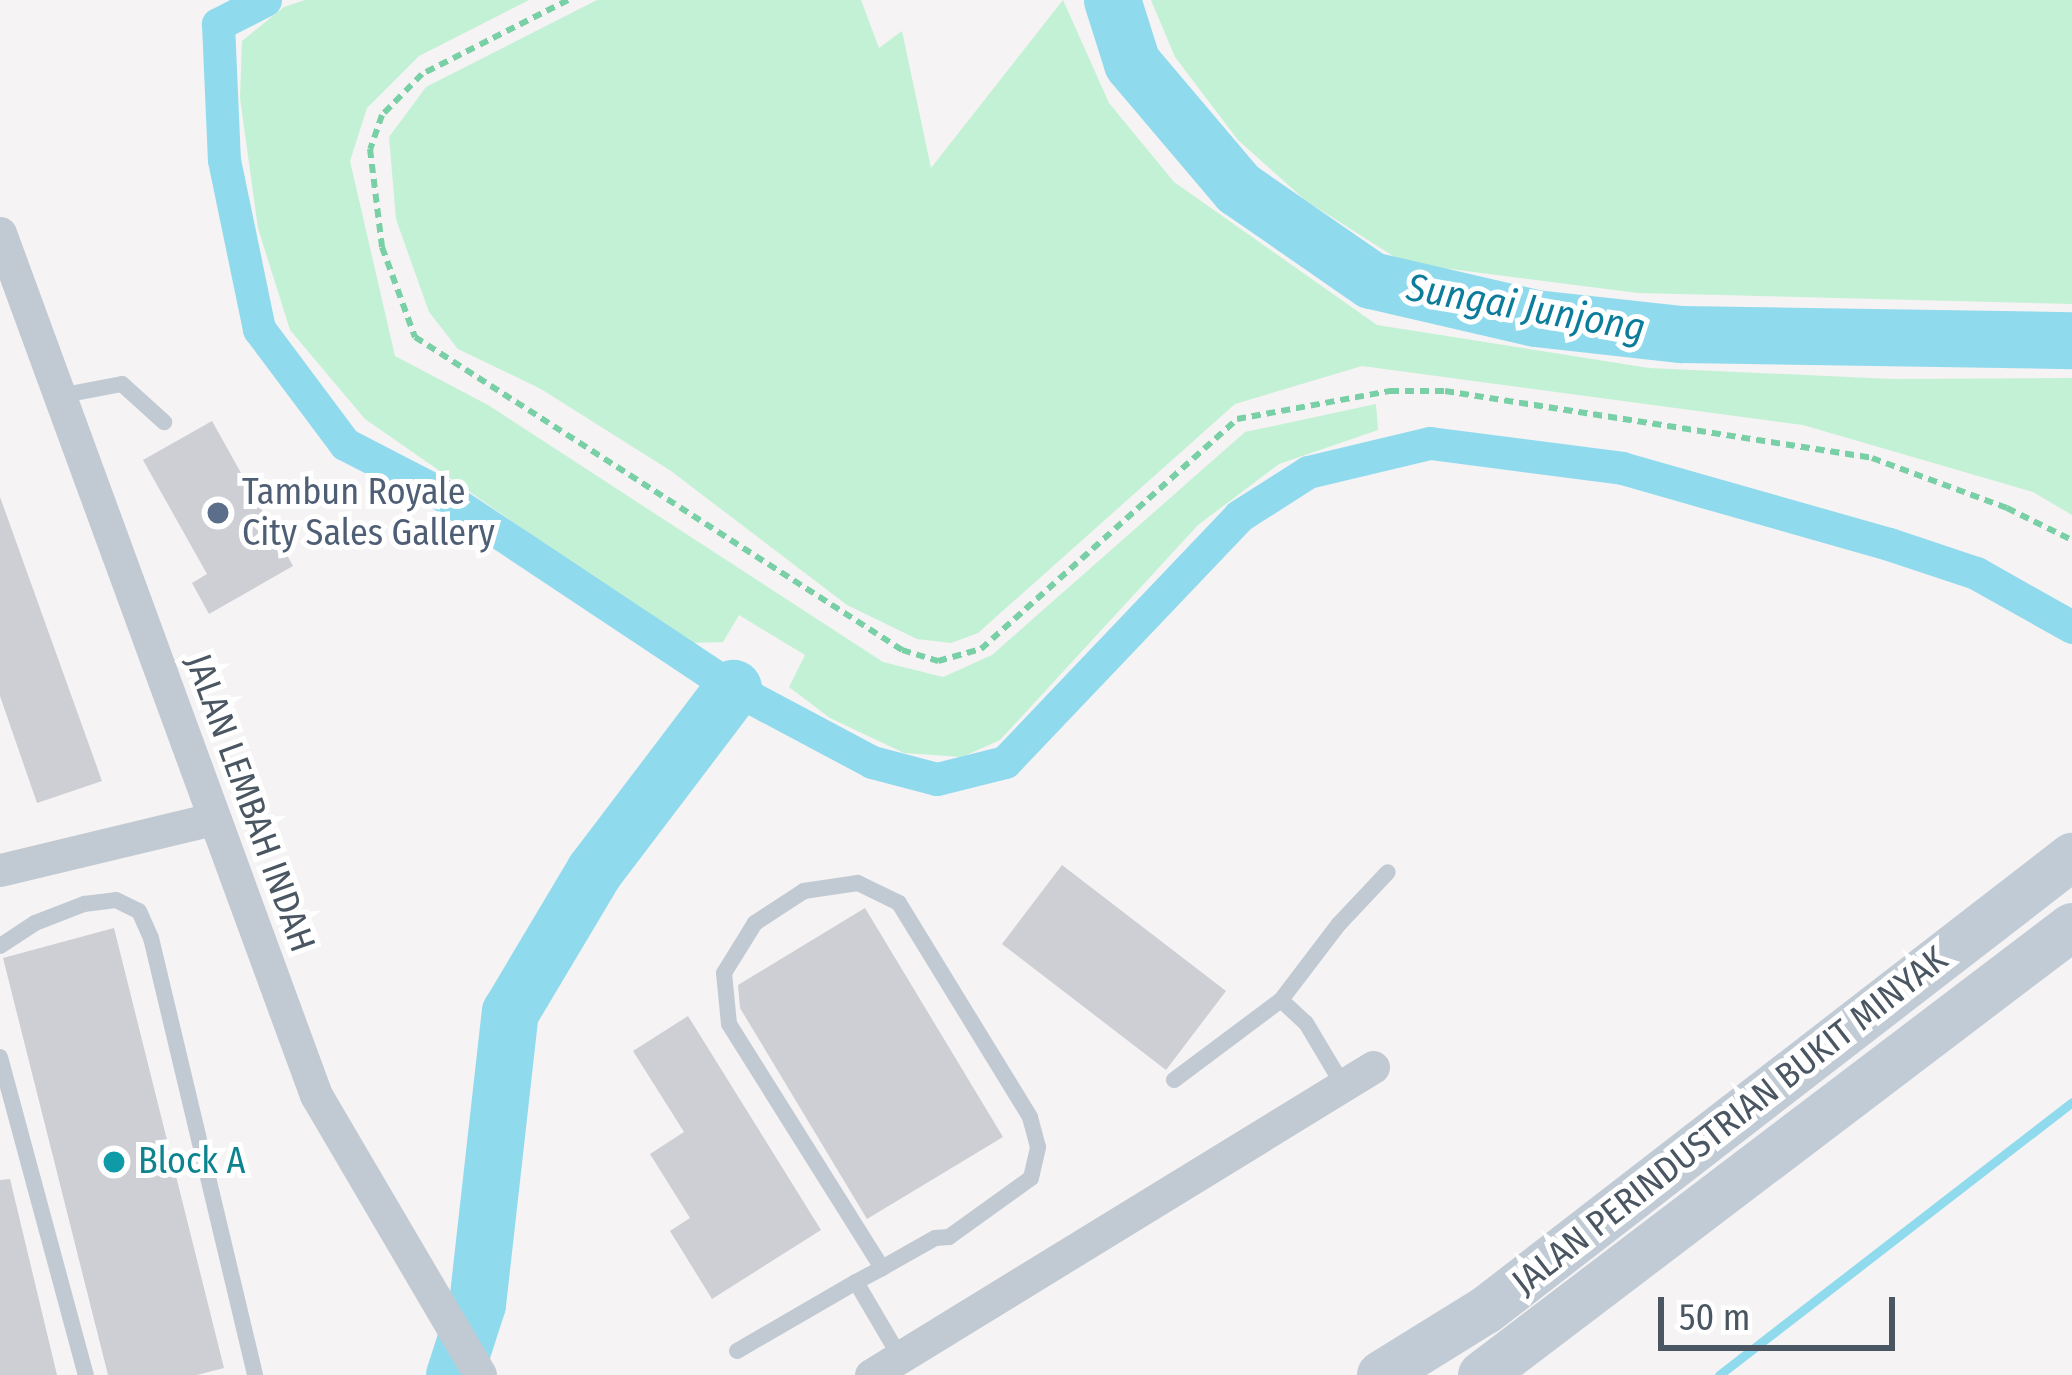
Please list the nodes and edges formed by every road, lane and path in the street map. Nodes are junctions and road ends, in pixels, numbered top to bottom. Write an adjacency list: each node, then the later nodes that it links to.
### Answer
1 (568, 0): 5 (path)
2 (0, 233): 3 (street, JALAN LEMBAH INDAH)
3 (58, 396): 4 (lane); 6 (street, JALAN LEMBAH INDAH)
4 (164, 422)
5 (2072, 540)
6 (213, 819): 8 (street); 23 (street, JALAN LEMBAH INDAH)
7 (2072, 857): 25 (main road, JALAN PERINDUSTRIAN BUKIT MINYAK)
8 (0, 870)
9 (1388, 872): 12 (lane)
10 (2072, 927): 26 (main road, JALAN PERINDUSTRIAN BUKIT MINYAK)
11 (0, 946): 22 (lane)
12 (1281, 1000): 15 (lane); 16 (lane)
13 (0, 1057): 21 (lane)
14 (1373, 1067): 16 (street)
15 (1174, 1080)
16 (1343, 1085): 20 (street)
17 (882, 1268): 17 (lane); 18 (lane)
18 (856, 1282): 19 (lane); 20 (lane)
19 (737, 1351)
20 (900, 1357): 24 (street)
21 (86, 1375)
22 (255, 1375)
23 (480, 1375)
24 (871, 1375)
25 (1381, 1375)
26 (1482, 1375)

